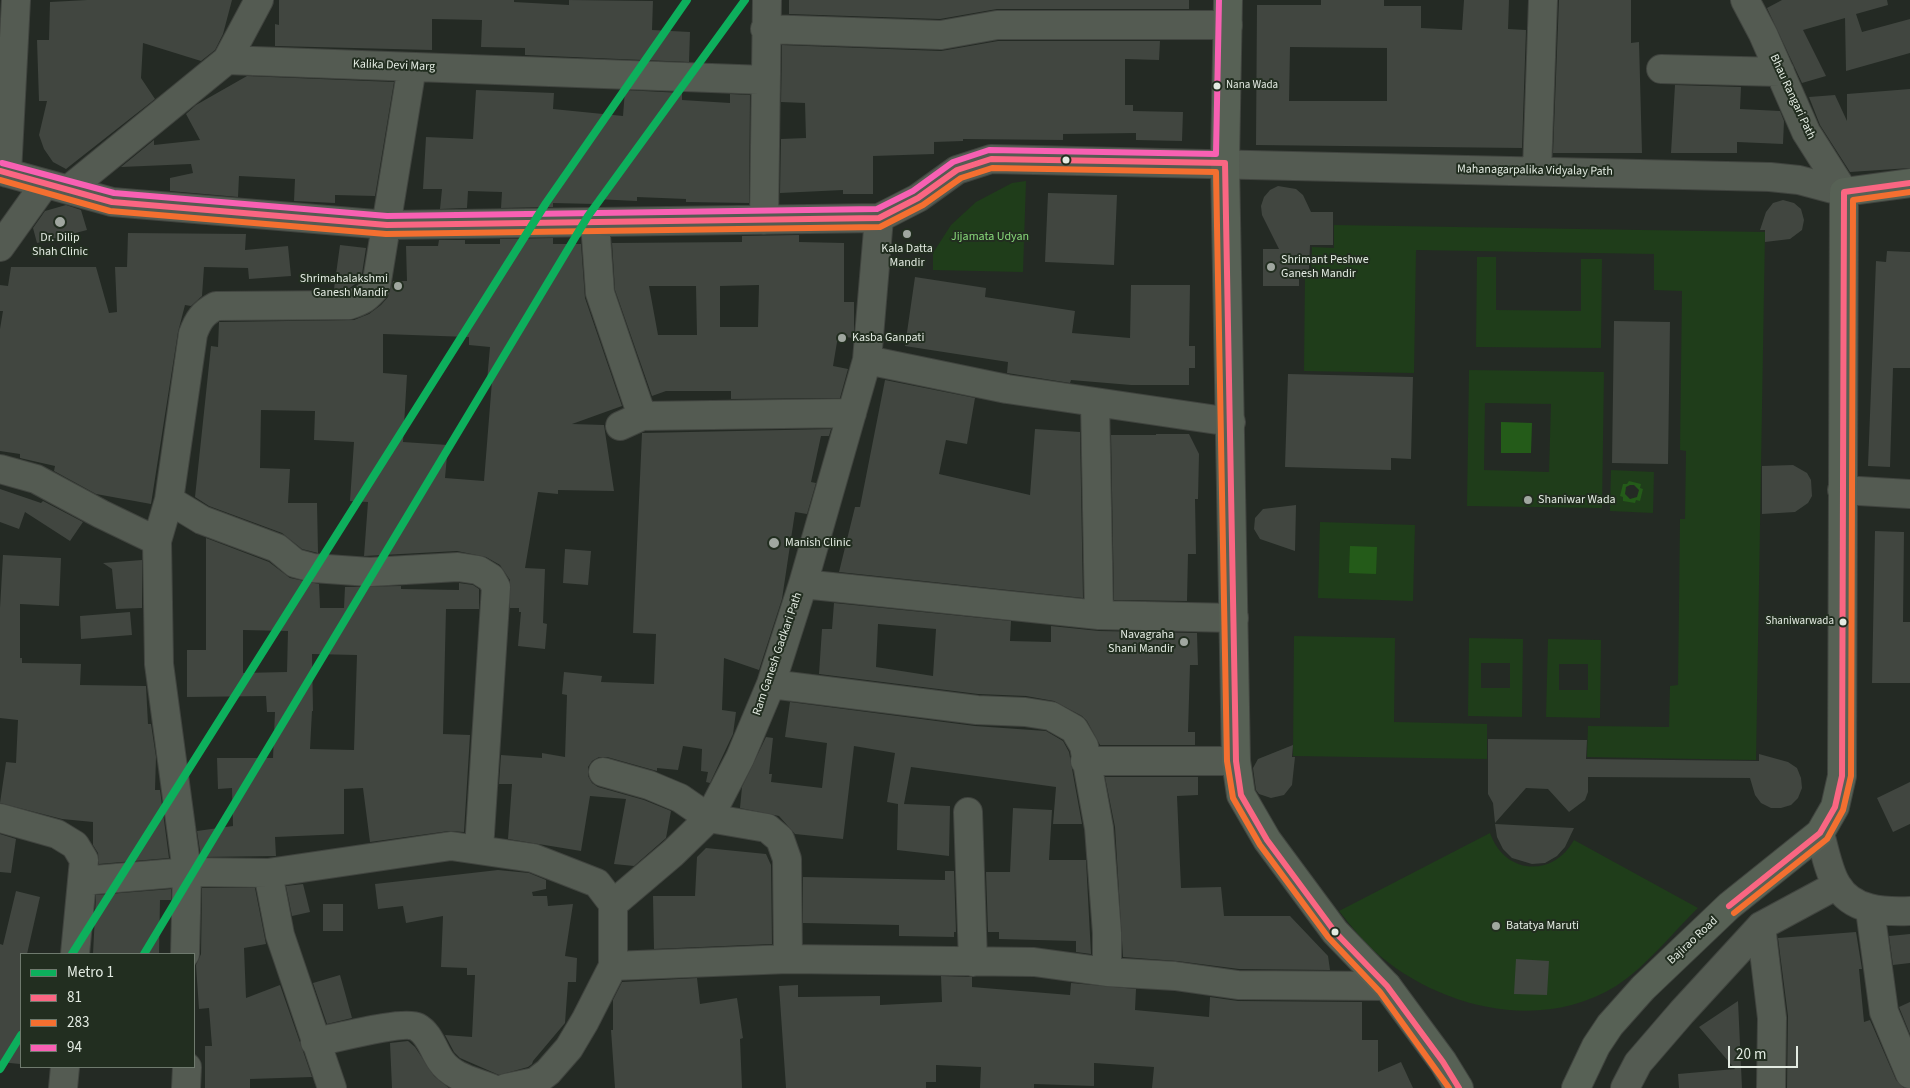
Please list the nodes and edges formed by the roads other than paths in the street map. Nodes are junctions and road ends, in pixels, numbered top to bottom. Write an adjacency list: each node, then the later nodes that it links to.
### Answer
1 (16, 0): 15 (street)
2 (260, 0): 8 (street)
3 (767, 0): 7 (street)
4 (1543, 0): 14 (street)
5 (1745, 0): 11 (street, Bhau Rangari Path)
6 (1228, 12): 7 (street); 13 (highway)
7 (766, 29): 12 (street)
8 (228, 60): 9 (street, Kalika Devi Marg); 17 (street)
9 (412, 67): 12 (street, Kalika Devi Marg); 22 (street)
10 (1661, 69): 11 (street)
11 (1780, 72): 18 (street, Bhau Rangari Path)
12 (765, 80): 20 (street)
13 (1225, 164): 14 (street, Mahanagarpalika Vidyalay Path); 19 (street, Mahanagarpalika Vidyalay Path); 27 (highway)
14 (1537, 171): 18 (street, Mahanagarpalika Vidyalay Path)
15 (4, 172): 17 (street)
16 (1910, 183): 18 (highway)
17 (57, 187): 22 (street); 23 (street)
18 (1844, 192): 29 (highway, Bajirao Road)
19 (879, 218): 20 (street); 24 (street, Ram Ganesh Gadkari Path)
20 (764, 220): 21 (street)
21 (595, 222): 22 (street); 26 (street)
22 (387, 225): 31 (street)
23 (0, 246)
24 (867, 360): 25 (street); 26 (street, Ram Ganesh Gadkari Path)
25 (1095, 402): 27 (street); 34 (street)
26 (852, 413): 33 (street, Ram Ganesh Gadkari Path)
27 (1231, 422): 35 (highway)
28 (0, 470): 32 (street)
29 (1842, 490): 30 (street); 43 (highway, Bajirao Road)
30 (1910, 494)
31 (170, 500): 32 (street); 44 (street)
32 (157, 541): 45 (street)
33 (803, 584): 34 (street); 36 (street, Ram Ganesh Gadkari Path)
34 (1099, 615): 35 (street)
35 (1234, 618): 37 (highway)
36 (771, 684): 38 (street); 42 (street, Ram Ganesh Gadkari Path)
37 (1236, 761): 38 (street); 59 (highway)
38 (1086, 762): 58 (street)
39 (602, 772): 42 (street)
40 (968, 812): 56 (street)
41 (0, 818): 47 (street)
42 (708, 818): 49 (street, Ram Ganesh Gadkari Path); 55 (street)
43 (1820, 833): 48 (street); 70 (highway, Bajirao Road)
44 (479, 849): 46 (street); 49 (street)
45 (187, 872): 46 (street); 47 (street); 54 (street)
46 (268, 873): 60 (street)
47 (82, 881): 53 (street)
48 (1836, 886): 50 (street); 52 (street)
49 (613, 904): 57 (street)
50 (1870, 910): 51 (street); 63 (street)
51 (1910, 911)
52 (1761, 926): 71 (street); 72 (street)
53 (75, 953)
54 (185, 953)
55 (788, 959): 56 (street); 57 (street)
56 (973, 962): 58 (street)
57 (613, 966): 68 (street)
58 (1107, 972): 59 (street)
59 (1387, 986): 69 (highway)
60 (315, 1042): 66 (street); 67 (street)
61 (65, 1068): 64 (street)
62 (187, 1068): 65 (street)
63 (1910, 1074)
64 (63, 1088)
65 (186, 1088)
66 (332, 1088)
67 (491, 1088)
68 (506, 1088)
69 (1459, 1088)
70 (1576, 1088)
71 (1625, 1088)
72 (1771, 1088)

